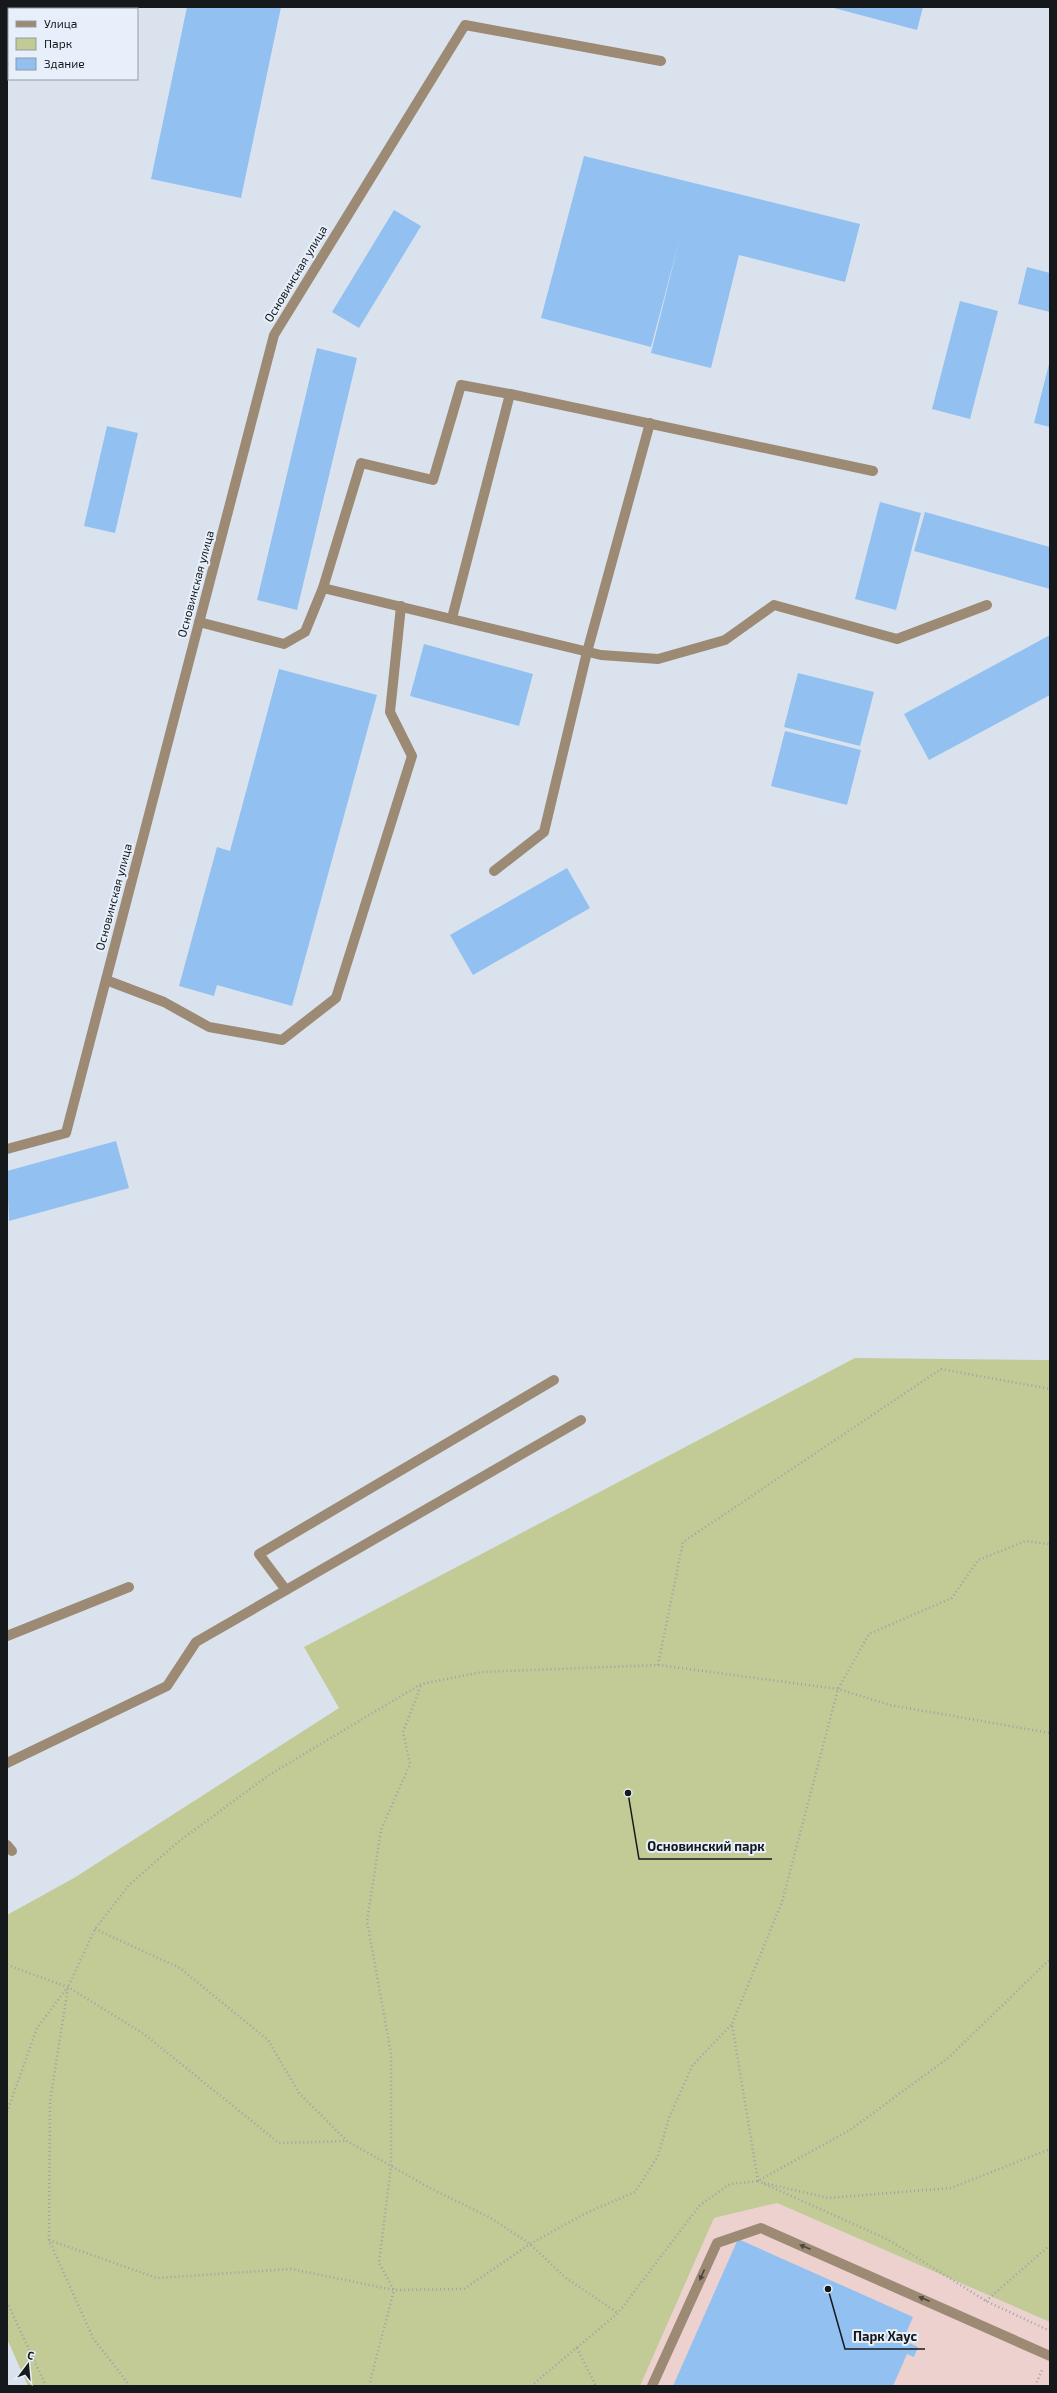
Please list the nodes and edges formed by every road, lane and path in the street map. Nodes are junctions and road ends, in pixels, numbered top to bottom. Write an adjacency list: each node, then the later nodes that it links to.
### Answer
1 (661, 61): 9 (street, Основинская улица)
2 (510, 394): 3 (street); 5 (street); 8 (street)
3 (650, 423): 4 (street); 10 (street)
4 (873, 470)
5 (323, 588): 7 (street); 9 (street)
6 (987, 605): 10 (street)
7 (401, 606): 8 (street); 12 (street)
8 (452, 618): 10 (street)
9 (199, 622): 12 (street, Основинская улица)
10 (587, 652): 11 (street)
11 (494, 871)
12 (106, 980): 13 (street, Основинская улица)
13 (7, 1149)
14 (554, 1380): 19 (street)
15 (1050, 1389): 21 (path)
16 (581, 1420): 19 (street)
17 (1050, 1544): 23 (path)
18 (128, 1586): 20 (street)
19 (286, 1590): 25 (street)
20 (7, 1636)
21 (658, 1665): 22 (path); 23 (path)
22 (421, 1684): 26 (path); 34 (path)
23 (838, 1689): 24 (path); 30 (path)
24 (1050, 1733)
25 (7, 1763)
26 (96, 1929): 29 (path); 32 (path)
27 (1050, 1959): 35 (path)
28 (7, 1965): 29 (path)
29 (68, 1987): 31 (path); 32 (path); 36 (path)
30 (732, 2024): 35 (path); 37 (path)
31 (7, 2112)
32 (347, 2141): 34 (path)
33 (1050, 2149): 35 (path)
34 (391, 2166): 37 (path); 39 (path)
35 (758, 2181): 40 (path); 42 (path)
36 (49, 2240): 39 (path); 47 (path)
37 (530, 2244): 39 (path); 42 (path)
38 (1050, 2245): 40 (path)
39 (394, 2290): 48 (path)
40 (986, 2301): 43 (path)
41 (7, 2302): 46 (path)
42 (618, 2313): 44 (path)
43 (1050, 2331)
44 (577, 2348): 49 (path); 50 (path)
45 (1050, 2356): 51 (street, one-way to 51)
46 (46, 2386)
47 (130, 2386)
48 (369, 2386)
49 (531, 2386)
50 (596, 2386)
51 (652, 2386)

